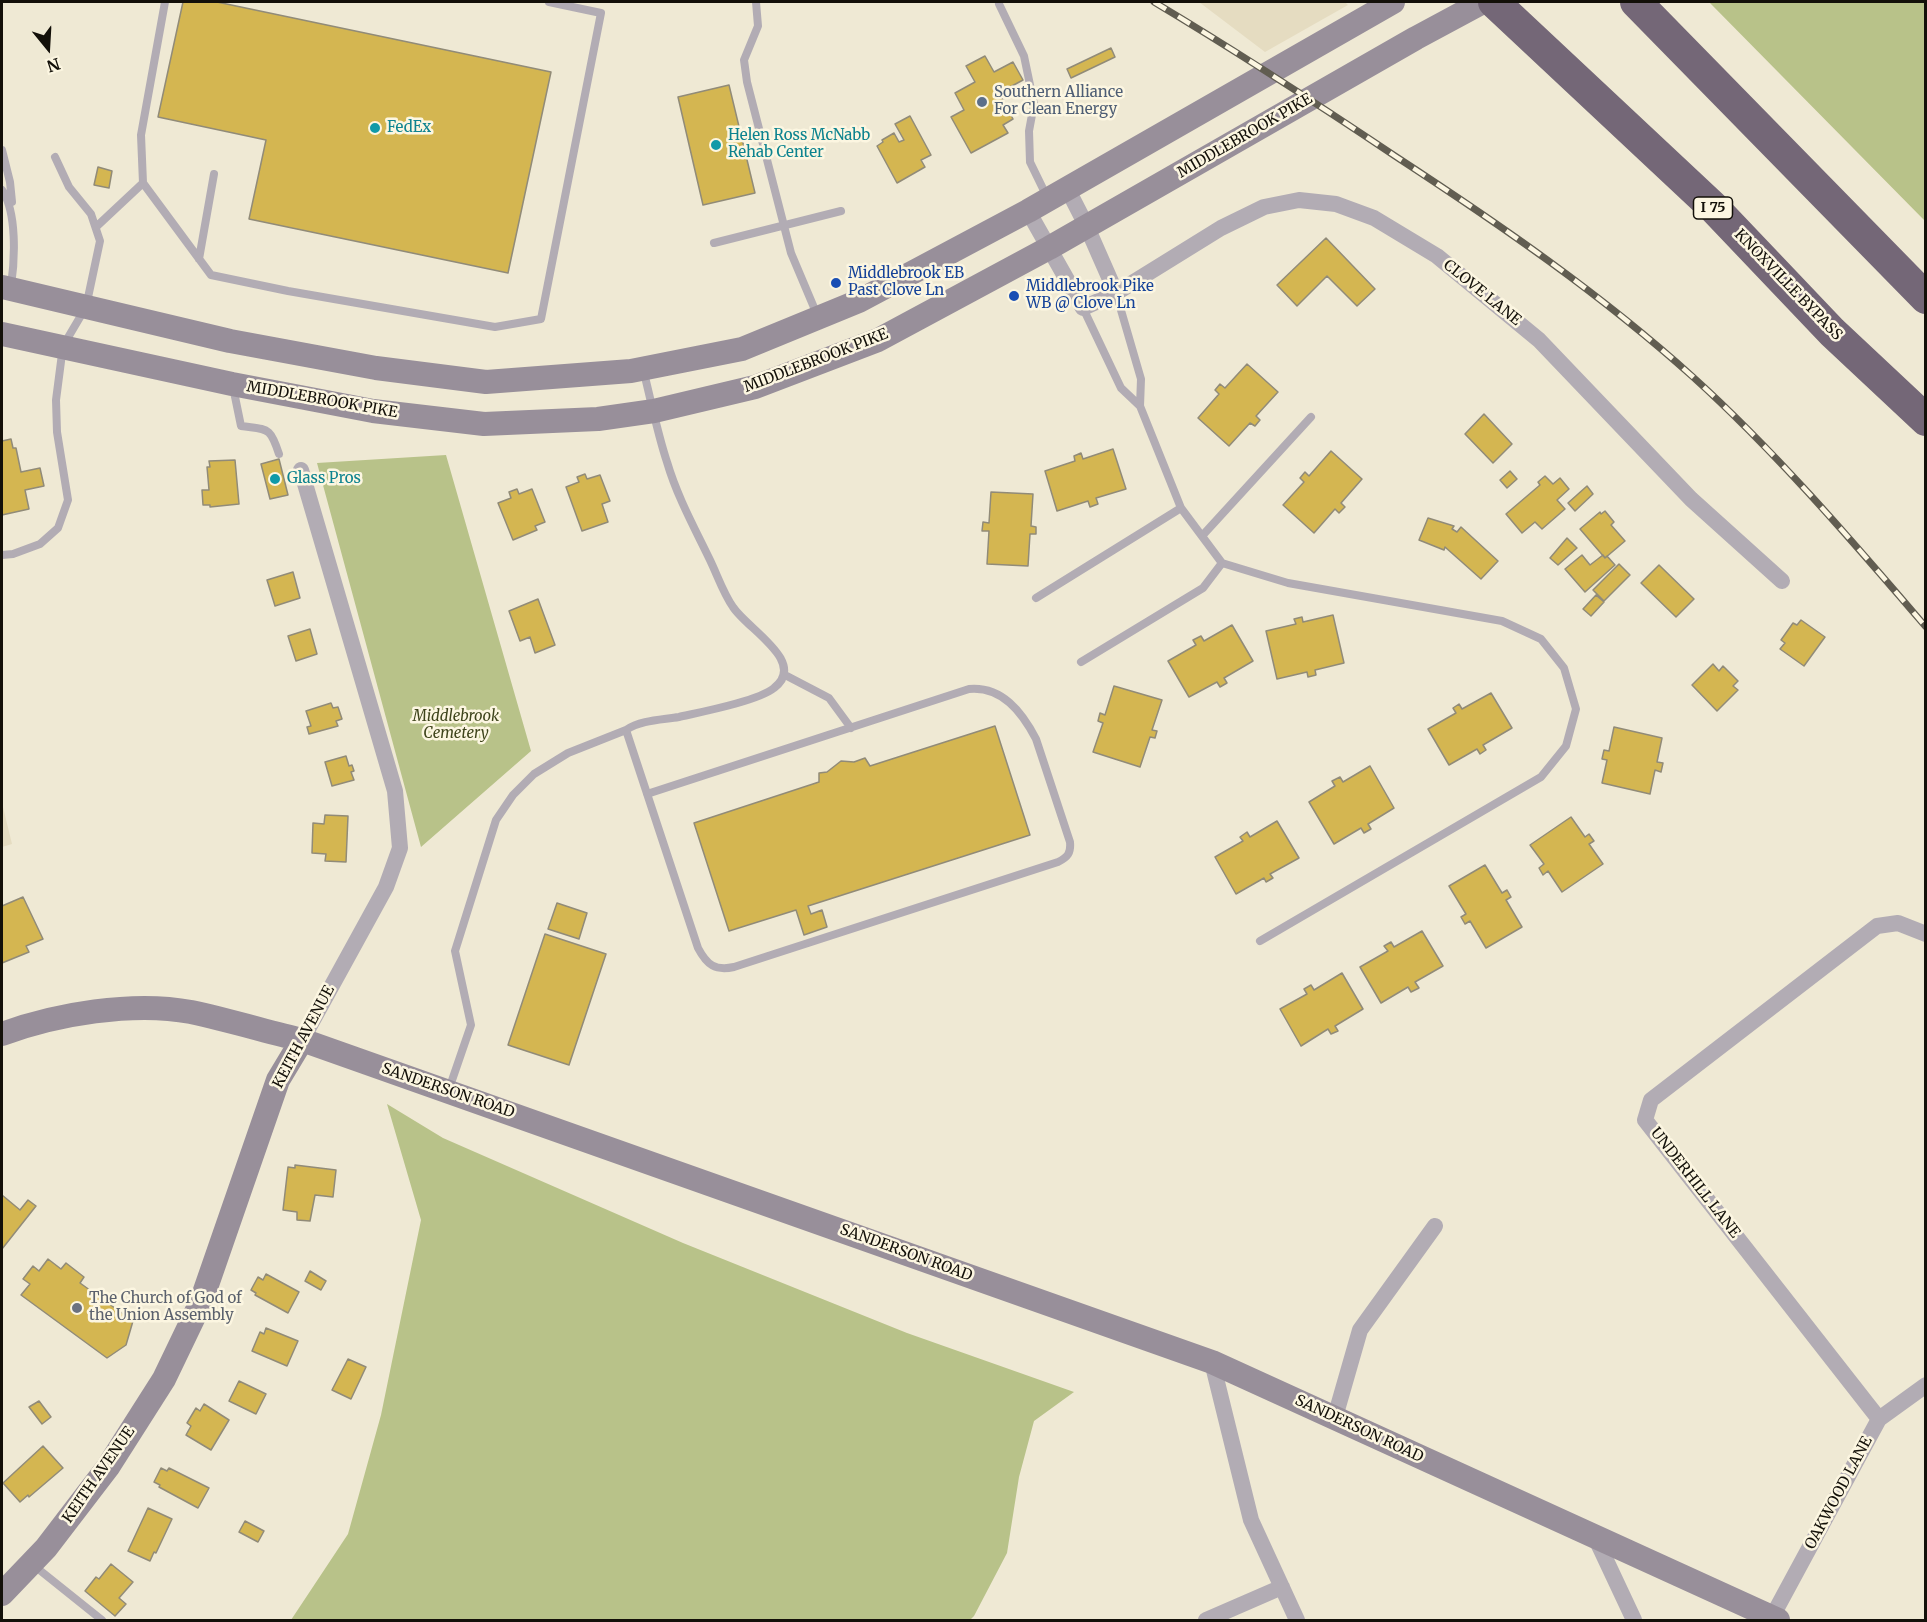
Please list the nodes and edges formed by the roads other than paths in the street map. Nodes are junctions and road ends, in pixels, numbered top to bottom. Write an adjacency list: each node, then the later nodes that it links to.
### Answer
1 (165, 2): 12 (lane)
2 (549, 2): 22 (lane)
3 (756, 2): 16 (lane)
4 (1393, 2): 14 (main road)
5 (1483, 2): 17 (main road, MIDDLEBROOK PIKE)
6 (1494, 2): 36 (highway, KNOXVILLE BYPASS / I 75)
7 (1636, 2): 25 (highway)
8 (999, 4): 14 (lane)
9 (2, 150): 19 (lane)
10 (55, 157): 18 (lane)
11 (214, 174): 22 (lane)
12 (143, 183): 18 (lane); 22 (lane)
13 (2, 190): 19 (lane)
14 (1048, 200): 17 (street); 21 (street); 28 (main road)
15 (841, 211): 16 (lane)
16 (784, 225): 20 (lane); 28 (lane)
17 (1087, 226): 21 (main road, MIDDLEBROOK PIKE); 24 (street)
18 (96, 227): 26 (lane)
19 (14, 241): 23 (lane)
20 (714, 243)
21 (1049, 248): 27 (street); 34 (main road, MIDDLEBROOK PIKE)
22 (199, 259)
23 (6, 288): 26 (main road)
24 (1116, 293): 27 (street, CLOVE LANE); 33 (lane); 43 (street, CLOVE LANE)
25 (1926, 298)
26 (86, 307): 30 (lane); 31 (main road)
27 (1083, 308): 33 (lane)
28 (819, 318): 31 (main road)
29 (2, 334): 30 (main road, MIDDLEBROOK PIKE)
30 (63, 346): 32 (main road, MIDDLEBROOK PIKE); 41 (lane)
31 (643, 369): 34 (lane)
32 (232, 384): 34 (main road, MIDDLEBROOK PIKE); 37 (lane)
33 (1140, 406): 39 (lane)
34 (654, 411): 46 (lane)
35 (1311, 417): 40 (lane)
36 (1926, 420)
37 (279, 454)
38 (301, 470): 53 (street, KEITH AVENUE)
39 (1181, 508): 40 (lane); 44 (lane)
40 (1202, 536): 42 (lane)
41 (2, 555)
42 (1222, 563): 45 (lane); 51 (lane)
43 (1782, 581)
44 (1036, 598)
45 (1081, 662)
46 (785, 675): 47 (lane); 48 (lane)
47 (851, 728): 49 (lane); 49 (lane)
48 (626, 730): 49 (lane); 54 (lane)
49 (647, 794)
50 (1926, 934): 59 (street, UNDERHILL LANE)
51 (1260, 941)
52 (2, 1034): 53 (main road, SANDERSON ROAD)
53 (302, 1040): 54 (main road, SANDERSON ROAD); 61 (main road, KEITH AVENUE)
54 (449, 1090): 56 (main road, SANDERSON ROAD)
55 (1436, 1226): 58 (street)
56 (1212, 1362): 58 (main road, SANDERSON ROAD); 62 (street)
57 (1926, 1385): 59 (street, OAKWOOD LANE)
58 (1335, 1417): 60 (main road, SANDERSON ROAD)
59 (1879, 1419): 64 (street, OAKWOOD LANE)
60 (1596, 1539): 64 (main road, SANDERSON ROAD); 68 (street)
61 (32, 1564): 63 (main road, KEITH AVENUE); 65 (lane)
62 (1282, 1587): 66 (street); 67 (street)
63 (2, 1594)
64 (1775, 1619)
65 (102, 1620)
66 (1206, 1620)
67 (1297, 1620)
68 (1634, 1620)

